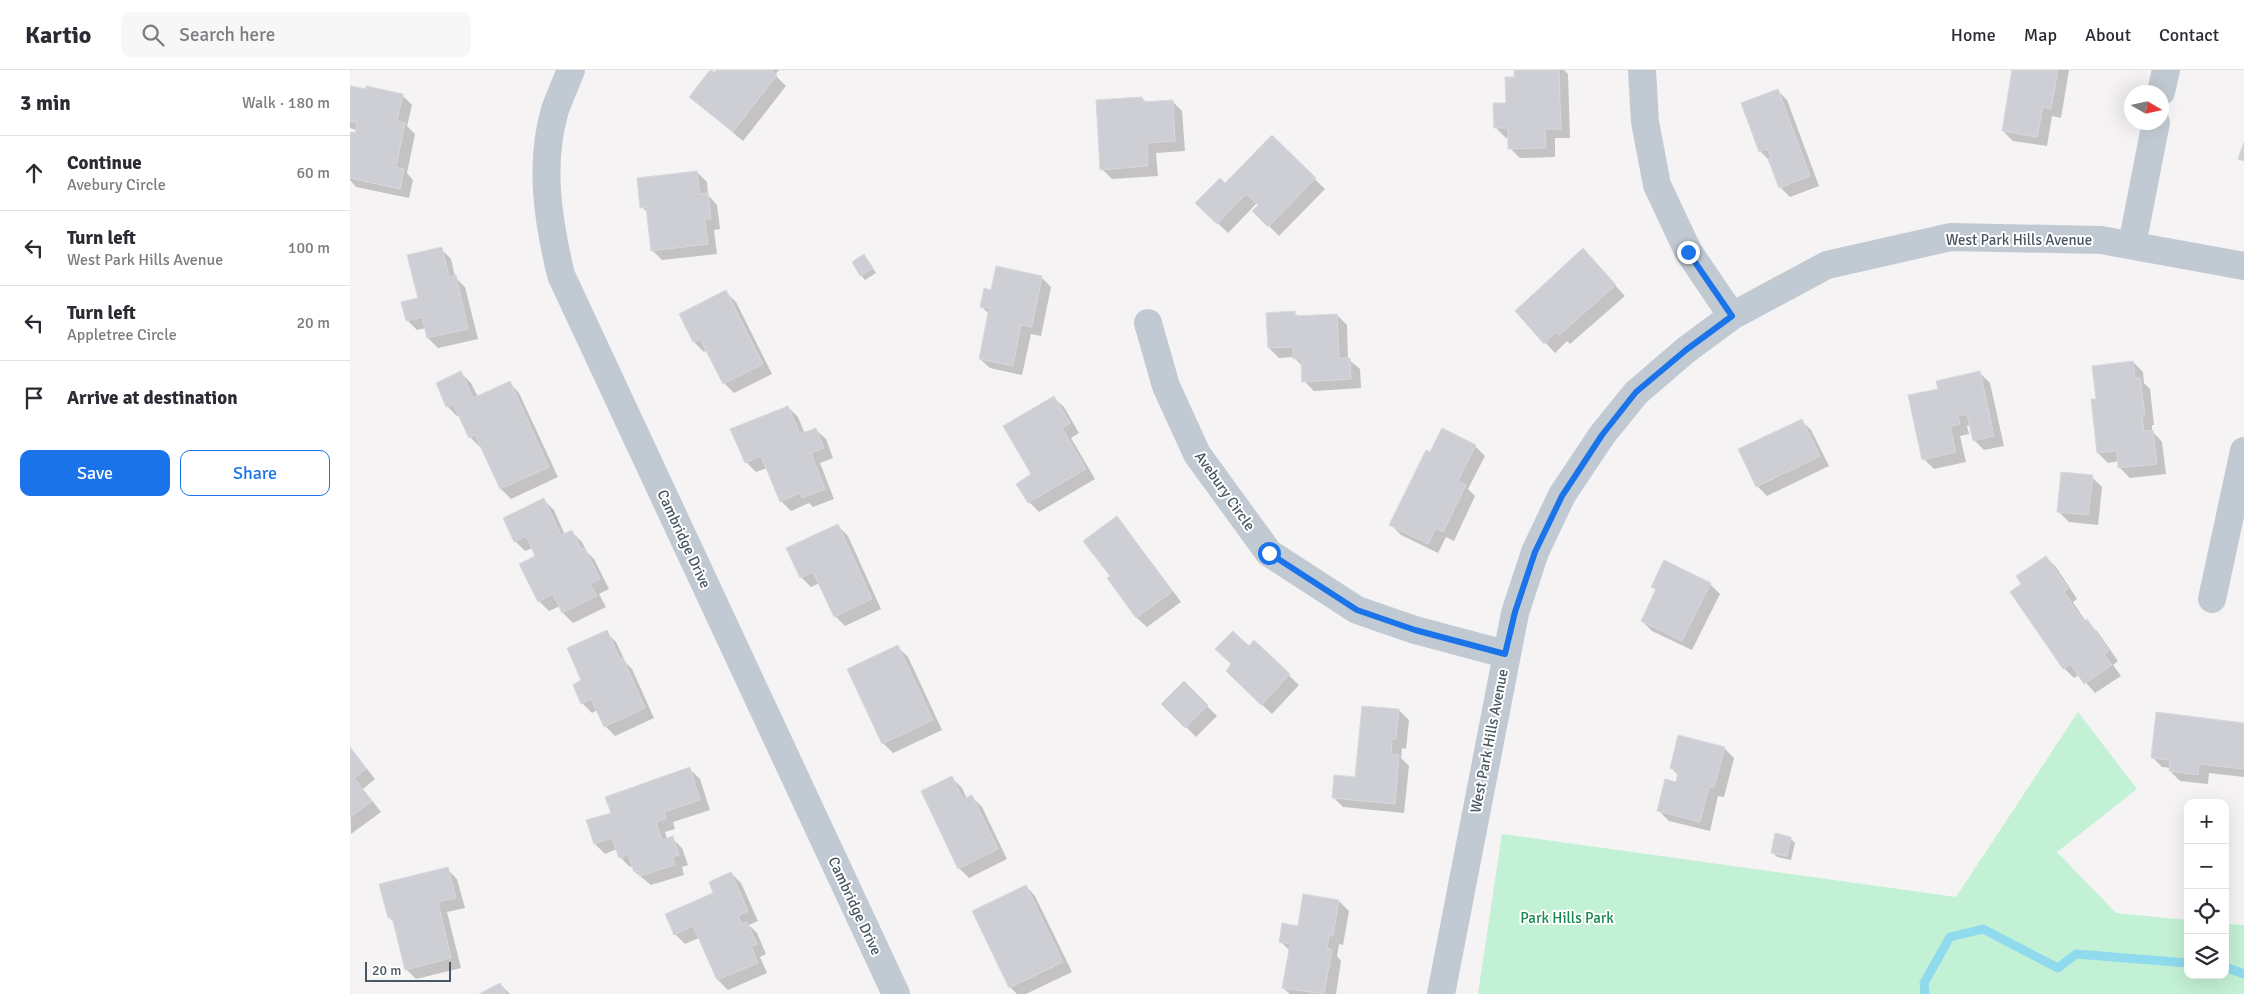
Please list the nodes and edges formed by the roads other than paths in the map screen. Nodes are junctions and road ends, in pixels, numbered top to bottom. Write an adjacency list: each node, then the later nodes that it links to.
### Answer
1 (572, 70): 13 (street, Cambridge Drive)
2 (1642, 70): 8 (street)
3 (2166, 70): 4 (street)
4 (2163, 85)
5 (2154, 130): 6 (street)
6 (2132, 246): 7 (street, West Park Hills Avenue); 8 (street, West Park Hills Avenue)
7 (2244, 266)
8 (1732, 316): 12 (street, West Park Hills Avenue)
9 (1148, 323): 12 (street, Avebury Circle)
10 (2244, 451): 11 (street)
11 (2212, 599)
12 (1505, 654): 14 (street, West Park Hills Avenue)
13 (896, 994)
14 (1441, 994)

